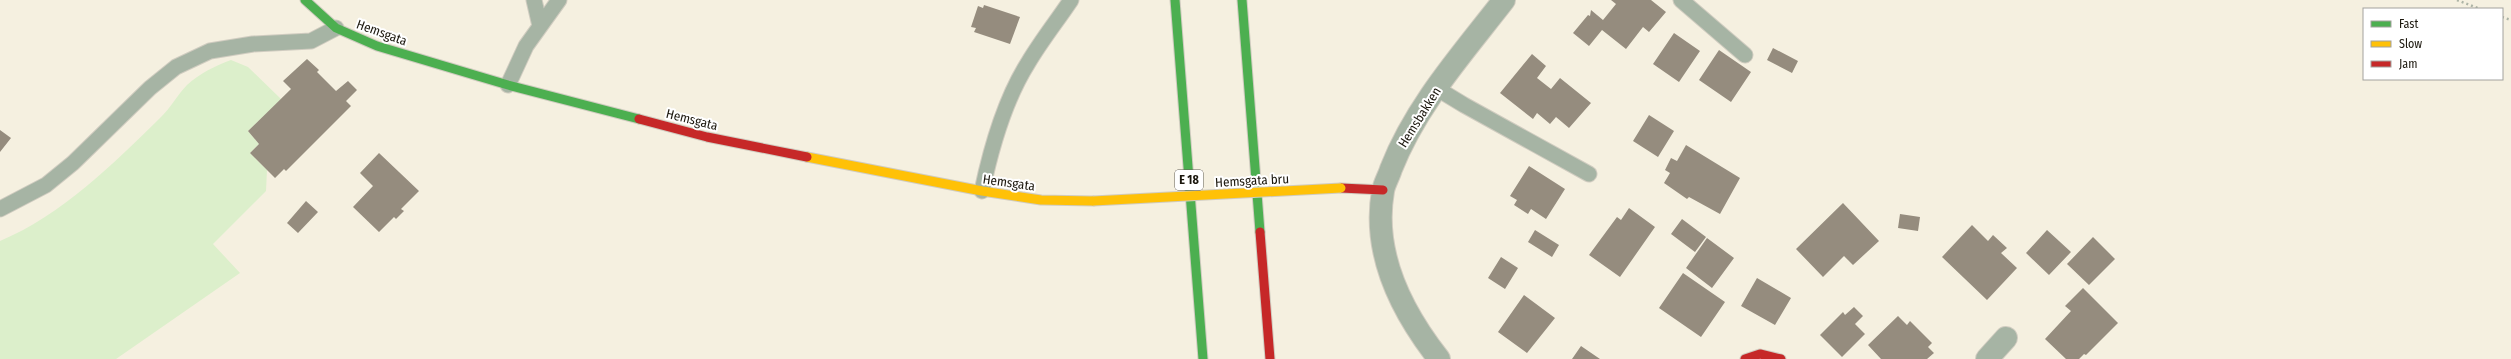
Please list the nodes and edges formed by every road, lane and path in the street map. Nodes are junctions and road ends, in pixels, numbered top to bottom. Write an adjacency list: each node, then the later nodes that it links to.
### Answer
1 (305, 0): 12 (main road, Hemsgata)
2 (534, 0): 11 (lane)
3 (559, 0): 11 (lane)
4 (1071, 0): 18 (lane)
5 (1175, 0): 22 (main road, E 18)
6 (1242, 0): 23 (main road)
7 (1504, 0): 15 (street, Hemsbakken)
8 (1681, 0): 13 (lane)
9 (2457, 0): 10 (path)
10 (2477, 8)
11 (540, 26): 14 (lane)
12 (336, 28): 14 (main road, Hemsgata); 20 (lane)
13 (1745, 55)
14 (508, 85): 18 (main road, Hemsgata)
15 (1436, 88): 16 (lane); 17 (street, Hemsbakken)
16 (1589, 174)
17 (1383, 190): 19 (main road, Hemsgata bru, bridge); 24 (street, Hemsbakken)
18 (982, 191): 19 (main road, Hemsgata)
19 (1092, 201)
20 (0, 209)
21 (2006, 338): 27 (street)
22 (1203, 359)
23 (1270, 359)
24 (1439, 359)
25 (1745, 359): 26 (main road)
26 (1781, 359)
27 (1987, 359)

